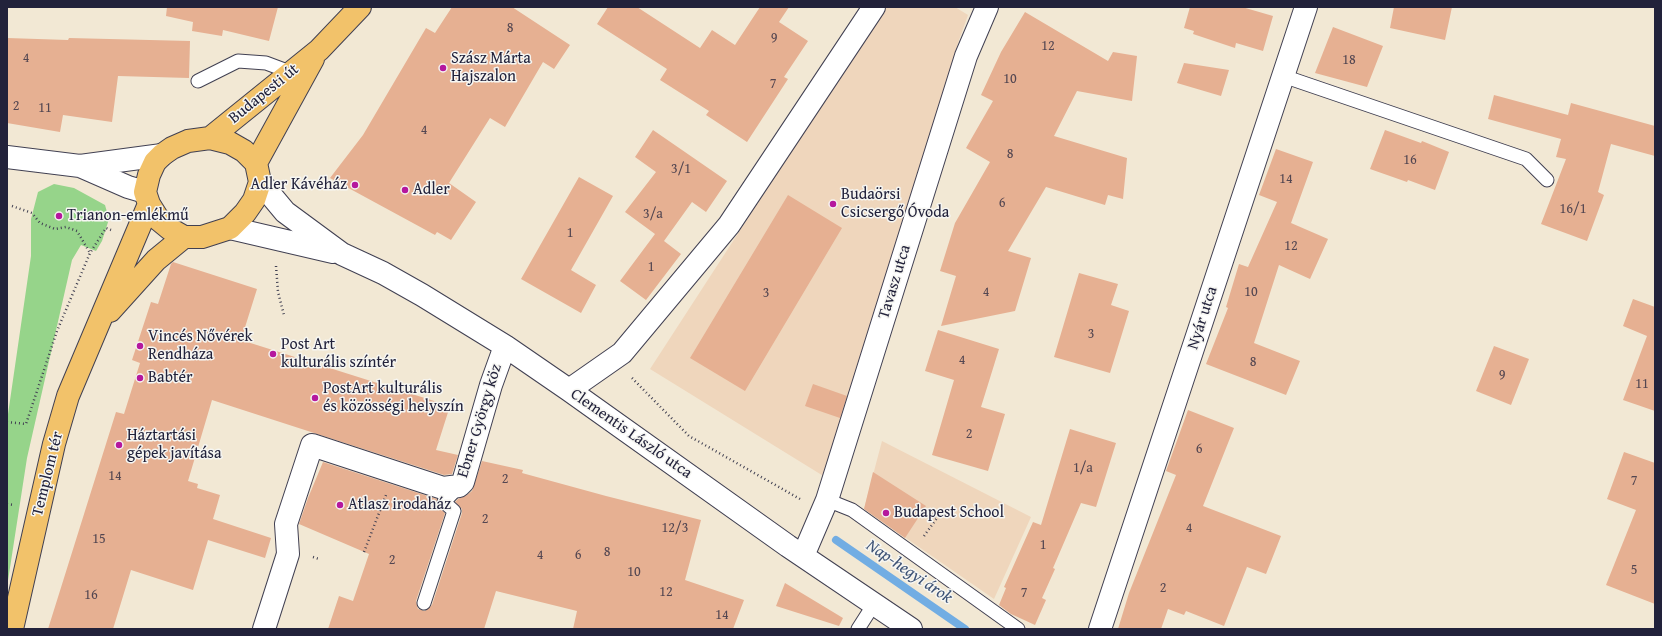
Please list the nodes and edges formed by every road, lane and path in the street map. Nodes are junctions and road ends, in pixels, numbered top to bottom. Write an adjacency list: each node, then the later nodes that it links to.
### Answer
1 (360, 7): 5 (main road, Budapesti út)
2 (874, 7): 25 (street)
3 (987, 7): 29 (street, Tavasz utca)
4 (1306, 7): 7 (street, Nyár utca)
5 (318, 50): 6 (main road, Budapesti út); 13 (main road, Budapesti út)
6 (290, 72): 8 (lane); 9 (main road, Budapesti út)
7 (1283, 76): 14 (lane); 41 (street, Nyár utca)
8 (198, 81)
9 (210, 138): 10 (main road); 13 (main road)
10 (162, 154): 12 (street); 15 (main road)
11 (7, 157): 12 (street)
12 (80, 166): 15 (street)
13 (258, 172): 17 (main road); 20 (street, Clementis László utca)
14 (1547, 180)
15 (147, 198): 18 (main road); 23 (main road, Templom tér)
16 (12, 206): 19 (path)
17 (230, 228): 18 (main road); 20 (street, Clementis László utca)
18 (184, 237): 23 (main road, Templom tér)
19 (90, 253)
20 (342, 254): 24 (street, Clementis László utca)
21 (276, 263): 22 (path)
22 (284, 314)
23 (99, 323): 36 (main road, Templom tér)
24 (505, 346): 26 (street, Clementis László utca); 27 (street, Ebner György köz)
25 (622, 353): 26 (street); 29 (path)
26 (569, 390): 33 (street, Clementis László utca)
27 (463, 482): 34 (lane); 37 (street, Ebner György köz)
28 (388, 492): 31 (path)
29 (827, 500): 32 (lane); 33 (street, Tavasz utca)
30 (924, 510): 32 (path)
31 (364, 552)
32 (912, 553): 40 (lane)
33 (804, 556): 35 (street, Clementis László utca)
34 (424, 603)
35 (874, 604): 38 (lane); 39 (street, Clementis László utca)
36 (12, 629)
37 (264, 629)
38 (858, 629)
39 (911, 629)
40 (1018, 629)
41 (1100, 629)

